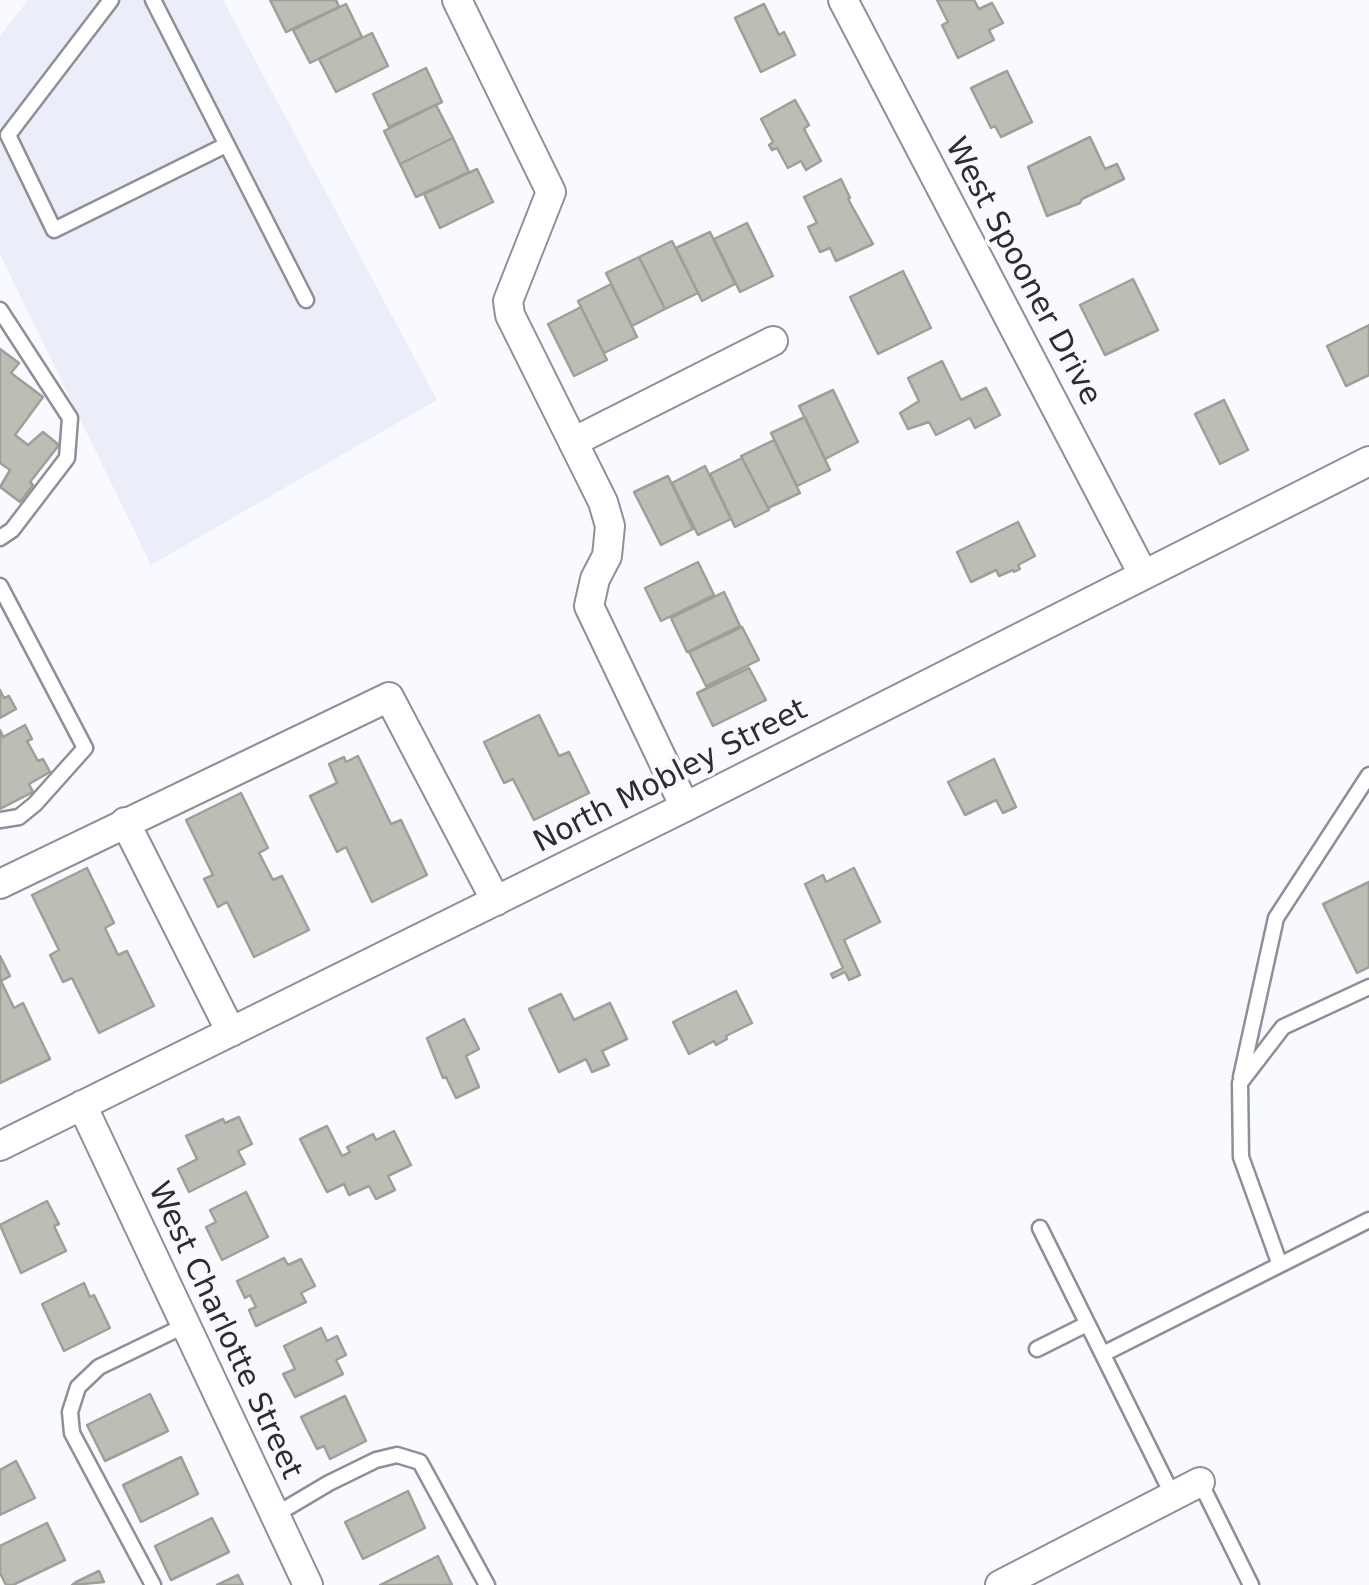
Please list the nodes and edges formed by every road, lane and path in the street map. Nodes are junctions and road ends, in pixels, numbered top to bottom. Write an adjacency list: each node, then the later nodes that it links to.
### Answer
1 (111, 0): 5 (lane)
2 (154, 0): 5 (lane)
3 (457, 0): 9 (street)
4 (844, 0): 12 (street, West Spooner Drive)
5 (226, 144): 6 (lane)
6 (306, 300)
7 (0, 310): 11 (lane)
8 (773, 341): 9 (street)
9 (573, 442): 15 (street)
10 (1367, 468): 12 (street, North Mobley Street)
11 (0, 538)
12 (1143, 574): 15 (street, North Mobley Street)
13 (0, 586): 16 (lane)
14 (1369, 775): 22 (lane)
15 (685, 807): 19 (street, North Mobley Street)
16 (0, 820)
17 (125, 822): 18 (street); 19 (street); 21 (street)
18 (0, 884)
19 (496, 900): 21 (street, North Mobley Street)
20 (1369, 987): 22 (lane)
21 (230, 1032): 23 (street, North Mobley Street)
22 (1240, 1083): 27 (lane)
23 (82, 1105): 24 (street, North Mobley Street); 29 (street, West Charlotte Street)
24 (0, 1146)
25 (1369, 1220): 27 (lane)
26 (1040, 1228): 28 (lane)
27 (1280, 1265): 31 (lane)
28 (1088, 1324): 30 (lane); 31 (lane)
29 (186, 1325): 34 (street, West Charlotte Street); 35 (lane)
30 (1037, 1349)
31 (1103, 1354): 33 (lane)
32 (1200, 1482): 33 (street); 39 (lane)
33 (1173, 1496): 38 (street)
34 (275, 1515): 36 (street, West Charlotte Street); 37 (lane)
35 (153, 1585)
36 (308, 1585)
37 (487, 1585)
38 (1000, 1585)
39 (1252, 1585)

